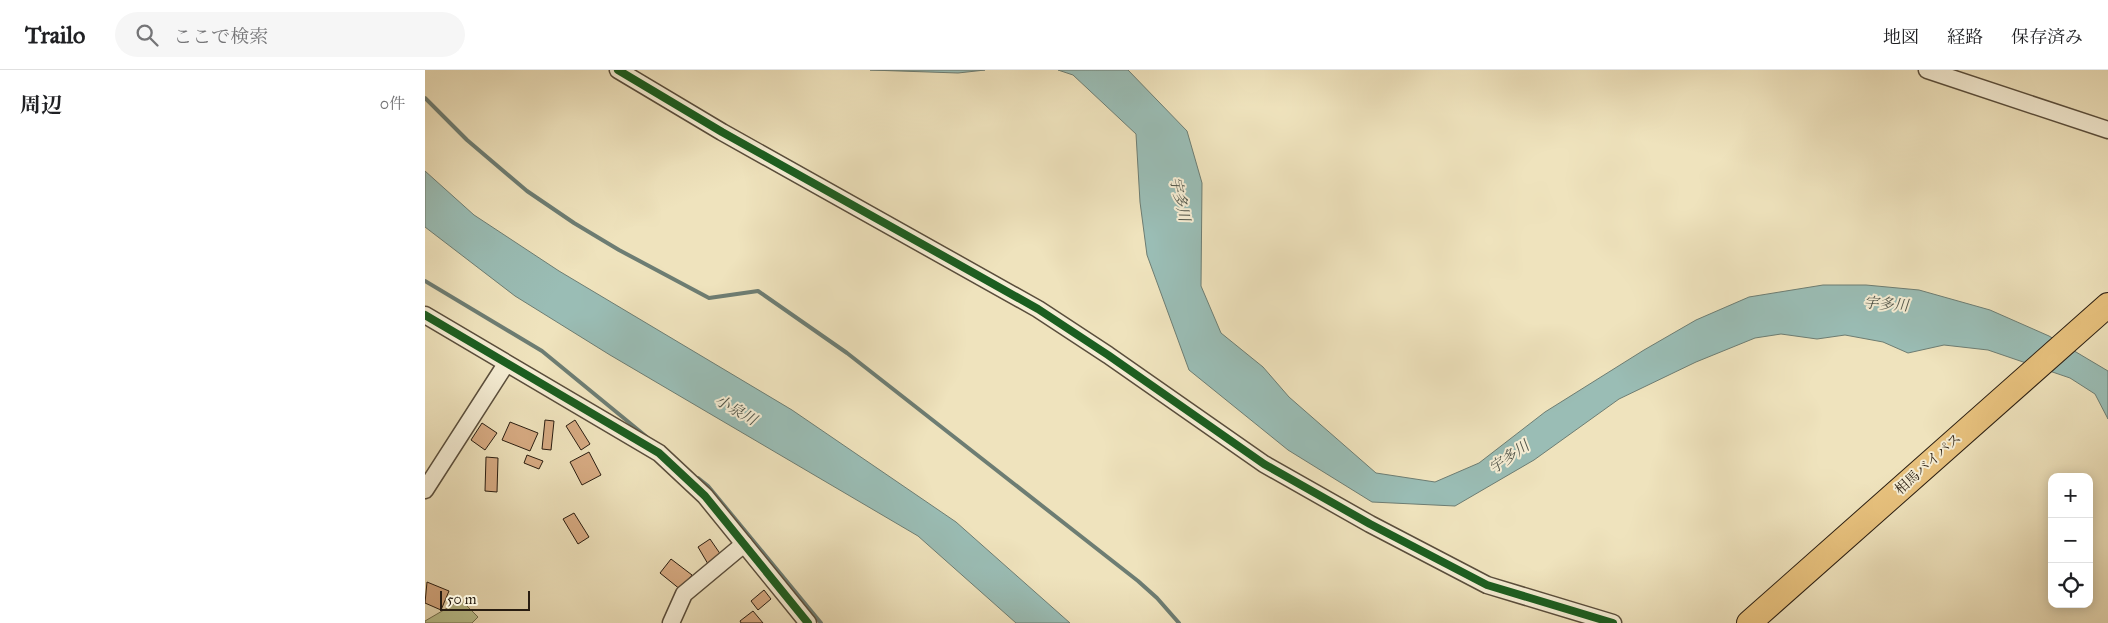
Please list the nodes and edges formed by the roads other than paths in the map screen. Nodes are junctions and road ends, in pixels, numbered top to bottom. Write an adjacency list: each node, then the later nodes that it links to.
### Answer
1 (618, 70): 11 (street)
2 (1927, 70): 3 (street)
3 (2108, 130)
4 (2108, 305): 12 (highway, 相馬バイパス)
5 (425, 315): 6 (street)
6 (506, 364): 7 (street); 8 (street)
7 (425, 490)
8 (743, 544): 9 (street); 10 (street)
9 (671, 623)
10 (808, 623)
11 (1613, 623)
12 (1749, 623)

